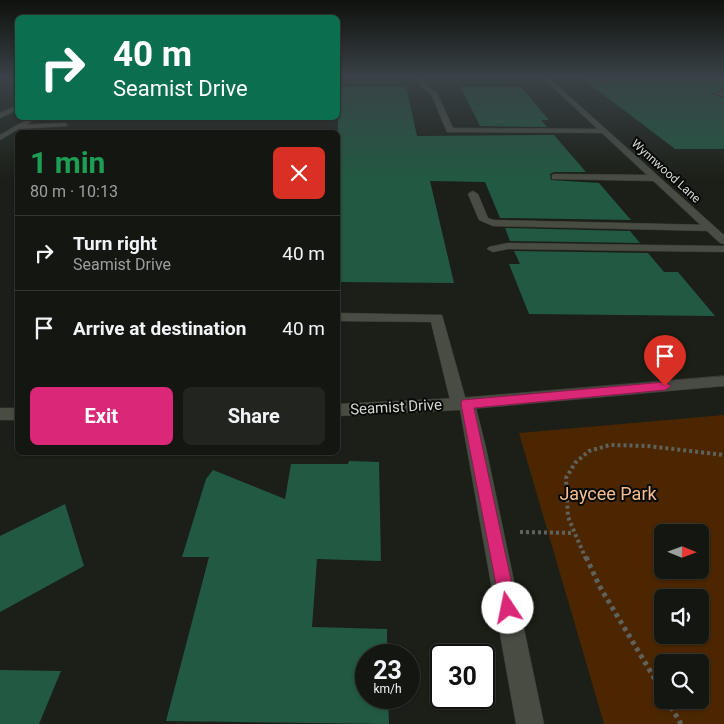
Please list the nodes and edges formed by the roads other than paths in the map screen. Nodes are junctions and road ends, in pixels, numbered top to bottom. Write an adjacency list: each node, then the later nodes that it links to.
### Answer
1 (442, 112): 8 (street)
2 (583, 112): 8 (street, Wynnwood Lane)
3 (30, 120): 5 (street)
4 (65, 125): 6 (street)
5 (17, 127): 6 (street); 9 (street)
6 (26, 128): 7 (street)
7 (57, 130)
8 (604, 131): 11 (street, Wynnwood Lane)
9 (0, 138)
10 (555, 177): 11 (street)
11 (655, 178): 13 (street, Wynnwood Lane)
12 (473, 194): 13 (street)
13 (710, 228): 14 (street, Wynnwood Lane)
14 (724, 241)
15 (493, 249): 16 (street)
16 (724, 249)
17 (340, 317): 19 (street)
18 (724, 381): 19 (street, Seamist Drive)
19 (463, 404): 20 (street, Seamist Drive); 23 (street)
20 (340, 410)
21 (0, 414): 22 (street)
22 (15, 414)
23 (530, 724)

